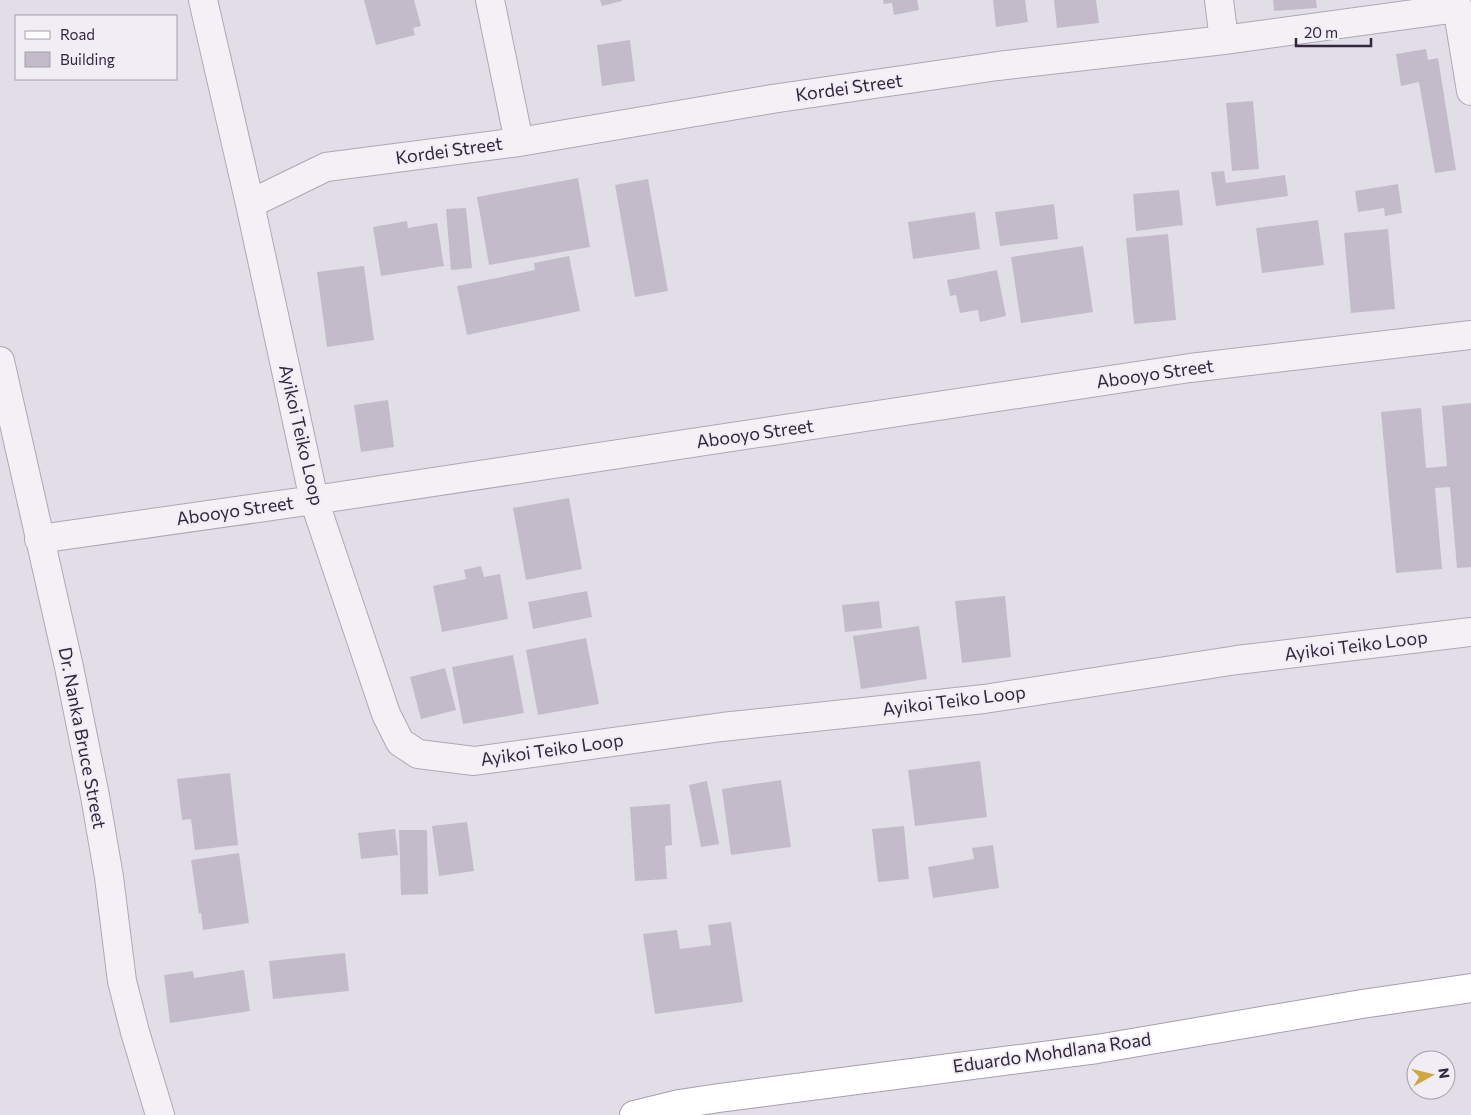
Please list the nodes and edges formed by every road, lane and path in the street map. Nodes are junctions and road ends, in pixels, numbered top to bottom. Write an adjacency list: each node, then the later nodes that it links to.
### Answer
1 (203, 0): 8 (street, Ayikoi Teiko Loop)
2 (490, 0): 7 (street)
3 (1219, 0): 5 (street)
4 (1457, 4): 5 (street, Kordei Street); 6 (street)
5 (1224, 40): 7 (street, Kordei Street)
6 (1471, 91)
7 (519, 142): 8 (street, Kordei Street)
8 (250, 204): 11 (street, Ayikoi Teiko Loop)
9 (1471, 335): 11 (street, Abooyo Street)
10 (0, 361): 12 (street, Dr. Nanka Bruce Street)
11 (314, 500): 12 (street, Abooyo Street); 13 (street, Ayikoi Teiko Loop)
12 (39, 539): 15 (street, Dr. Nanka Bruce Street)
13 (1471, 632)
14 (1471, 988): 16 (main road, Eduardo Mohdlana Road)
15 (160, 1115)
16 (634, 1115)

